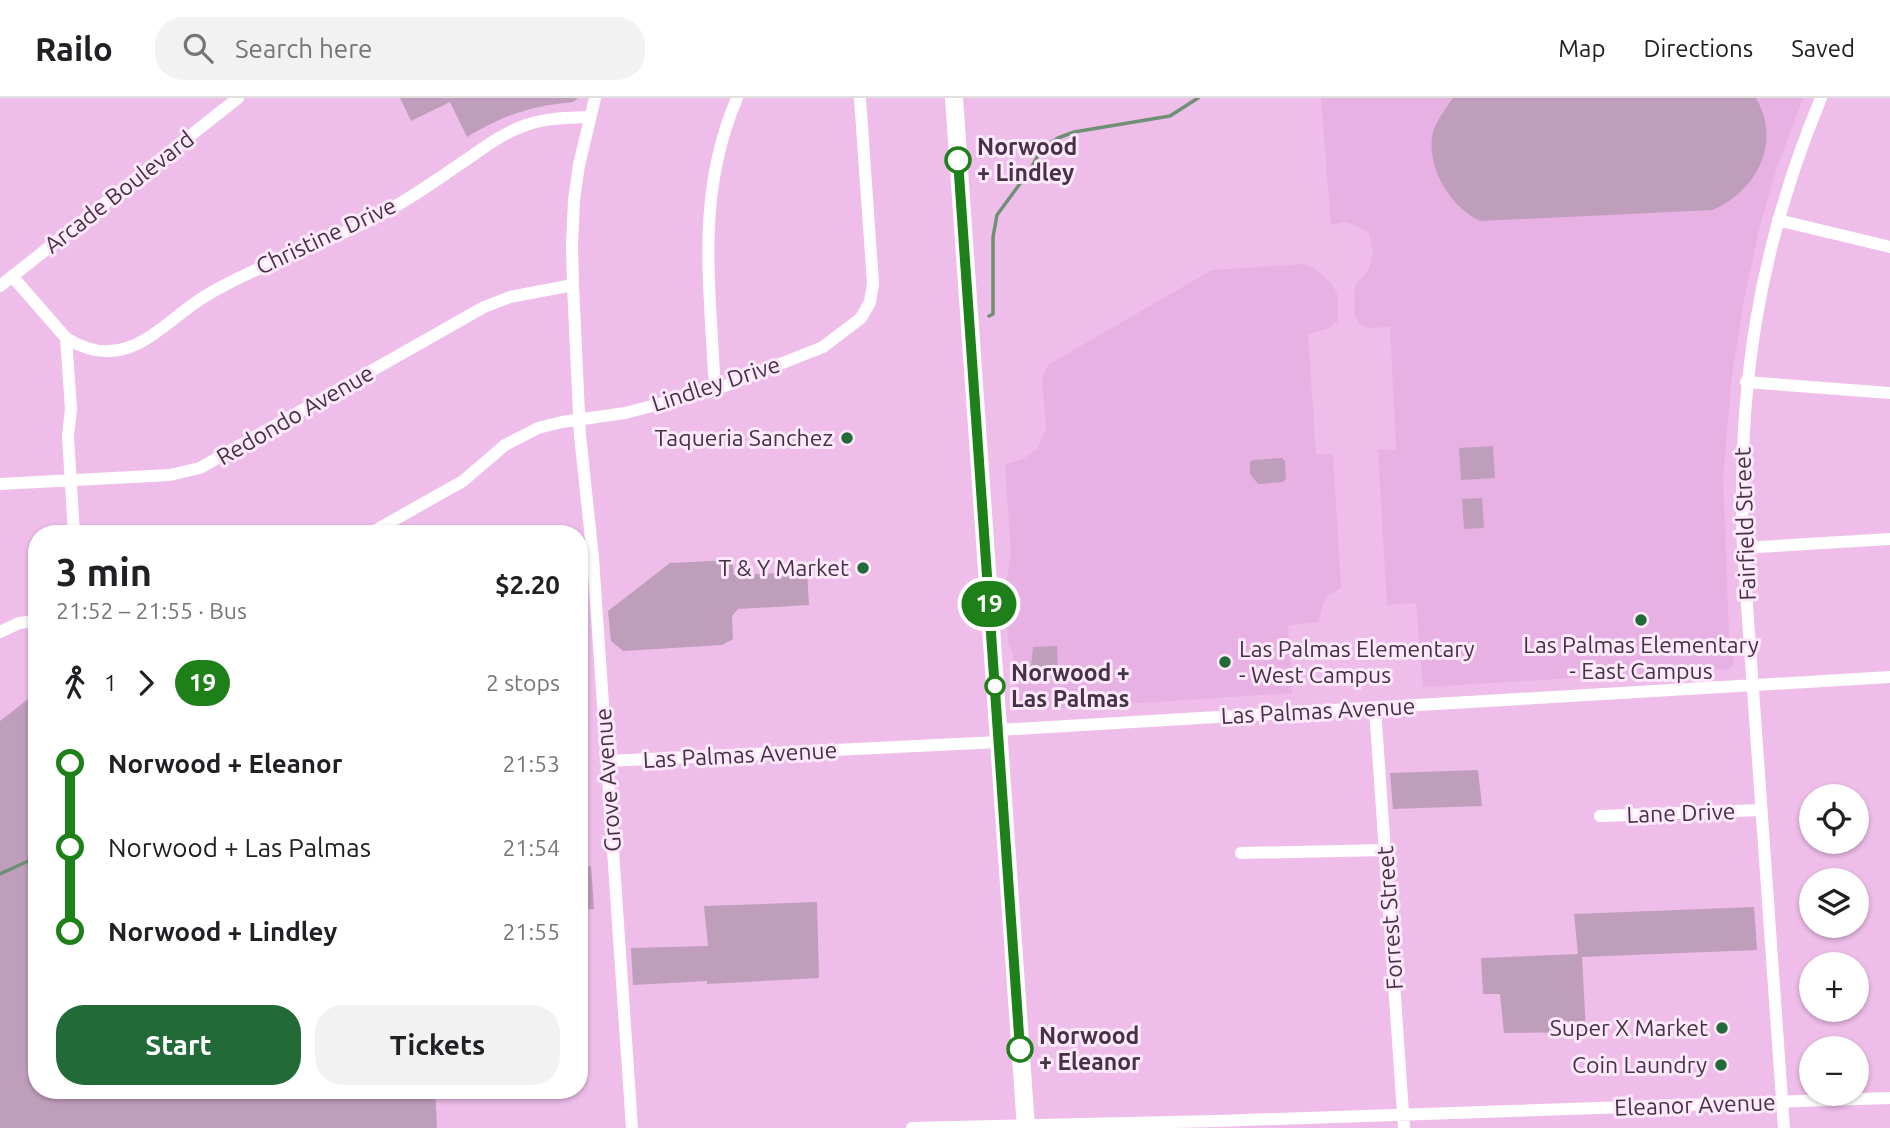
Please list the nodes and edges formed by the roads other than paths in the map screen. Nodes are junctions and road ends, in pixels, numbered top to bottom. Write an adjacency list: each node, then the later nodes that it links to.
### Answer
1 (238, 98): 10 (street, Arcade Boulevard)
2 (595, 98): 7 (street, Grove Avenue)
3 (737, 98): 15 (street)
4 (860, 98): 15 (street, Lindley Drive)
5 (954, 98): 29 (main road)
6 (1821, 98): 8 (street, Fairfield Street)
7 (589, 117): 11 (street, Grove Avenue); 13 (street, Christine Drive)
8 (1777, 220): 9 (street); 14 (street, Fairfield Street)
9 (1890, 247)
10 (12, 276): 12 (street, Arcade Boulevard); 13 (street)
11 (573, 285): 17 (street, Grove Avenue); 18 (street, Redondo Avenue)
12 (0, 286)
13 (66, 338): 18 (street)
14 (1746, 382): 16 (street); 23 (street, Fairfield Street)
15 (717, 389): 17 (street, Lindley Drive)
16 (1890, 393)
17 (580, 420): 21 (street, Lindley Drive); 30 (street, Grove Avenue)
18 (71, 480): 19 (street, Redondo Avenue); 20 (street)
19 (0, 484)
20 (74, 525)
21 (385, 525)
22 (1890, 539): 23 (street)
23 (1743, 548): 27 (street, Fairfield Street)
24 (28, 622): 25 (street)
25 (0, 632)
26 (1890, 677): 27 (street, Las Palmas Avenue)
27 (1752, 685): 28 (street, Las Palmas Avenue); 31 (street, Fairfield Street)
28 (1375, 708): 29 (street, Las Palmas Avenue); 33 (street, Forrest Street)
29 (998, 736): 30 (street, Las Palmas Avenue); 39 (main road)
30 (607, 761): 40 (street, Grove Avenue)
31 (1761, 810): 32 (street, Lane Drive); 36 (street, Fairfield Street)
32 (1600, 816)
33 (1385, 850): 34 (street); 37 (street, Forrest Street)
34 (1241, 853)
35 (1890, 1098): 36 (street, Eleanor Avenue)
36 (1782, 1102): 37 (street, Eleanor Avenue); 42 (street, Fairfield Street)
37 (1404, 1121): 38 (street, Eleanor Avenue)
38 (1216, 1125): 39 (street, Eleanor Avenue)
39 (1026, 1127): 41 (street, Eleanor Avenue)
40 (632, 1128)
41 (912, 1128)
42 (1784, 1128)

